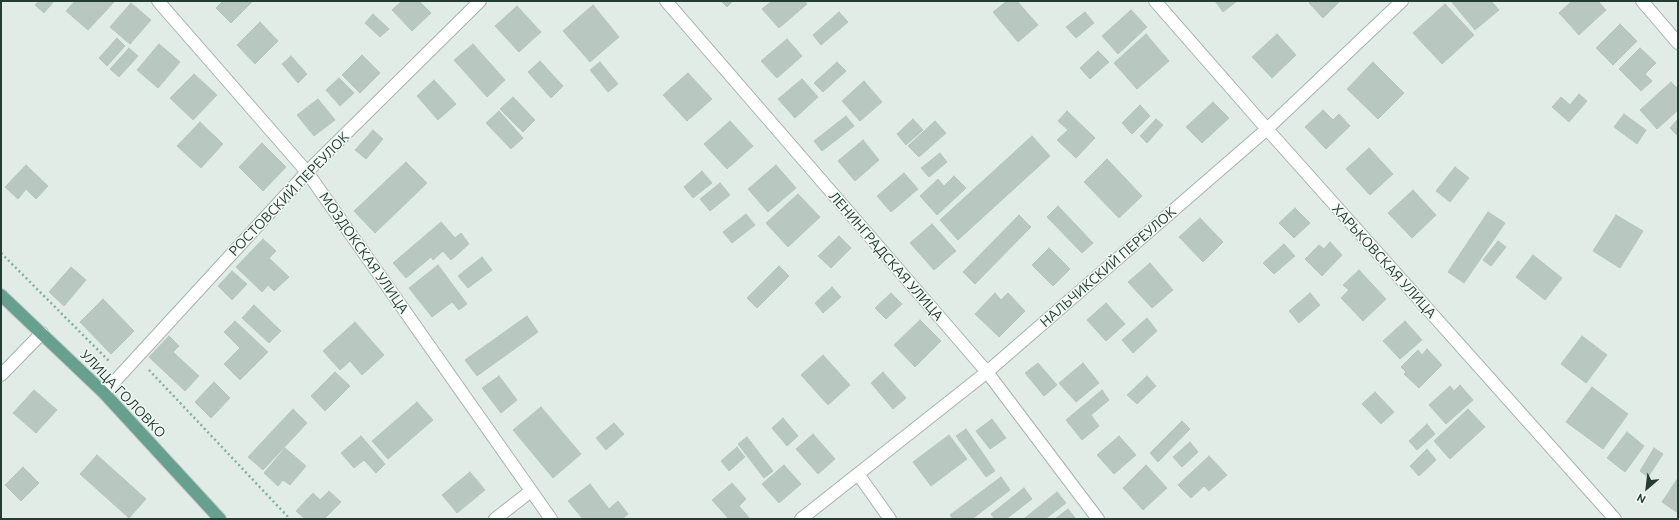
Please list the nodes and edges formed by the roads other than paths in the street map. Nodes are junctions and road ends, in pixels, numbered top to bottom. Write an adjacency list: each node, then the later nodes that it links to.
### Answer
1 (158, 1): 9 (street, МОЗДОКСКАЯ УЛИЦА)
2 (480, 1): 9 (street, РОСТОВСКИЙ ПЕРЕУЛОК)
3 (666, 1): 12 (street, ЛЕНИНГРАДСКАЯ УЛИЦА)
4 (1155, 1): 8 (street, ХАРЬКОВСКАЯ УЛИЦА)
5 (1402, 1): 8 (street, НАЛЬЧИКСКИЙ ПЕРЕУЛОК)
6 (1642, 1): 7 (street)
7 (1678, 43)
8 (1266, 129): 12 (street, НАЛЬЧИКСКИЙ ПЕРЕУЛОК); 23 (street, ХАРЬКОВСКАЯ УЛИЦА)
9 (307, 172): 14 (street, РОСТОВСКИЙ ПЕРЕУЛОК); 16 (street, МОЗДОКСКАЯ УЛИЦА)
10 (1, 295): 11 (main road, УЛИЦА ГОЛОВКО)
11 (42, 333): 13 (street); 14 (main road, УЛИЦА ГОЛОВКО)
12 (987, 372): 15 (street, НАЛЬЧИКСКИЙ ПЕРЕУЛОК); 22 (street, ЛЕНИНГРАДСКАЯ УЛИЦА)
13 (1, 375)
14 (104, 393): 17 (main road, УЛИЦА ГОЛОВКО)
15 (858, 474): 20 (street, НАЛЬЧИКСКИЙ ПЕРЕУЛОК); 21 (street)
16 (530, 491): 18 (street); 19 (street, МОЗДОКСКАЯ УЛИЦА)
17 (220, 519)
18 (495, 519)
19 (551, 519)
20 (801, 519)
21 (890, 519)
22 (1098, 519)
23 (1615, 519)

